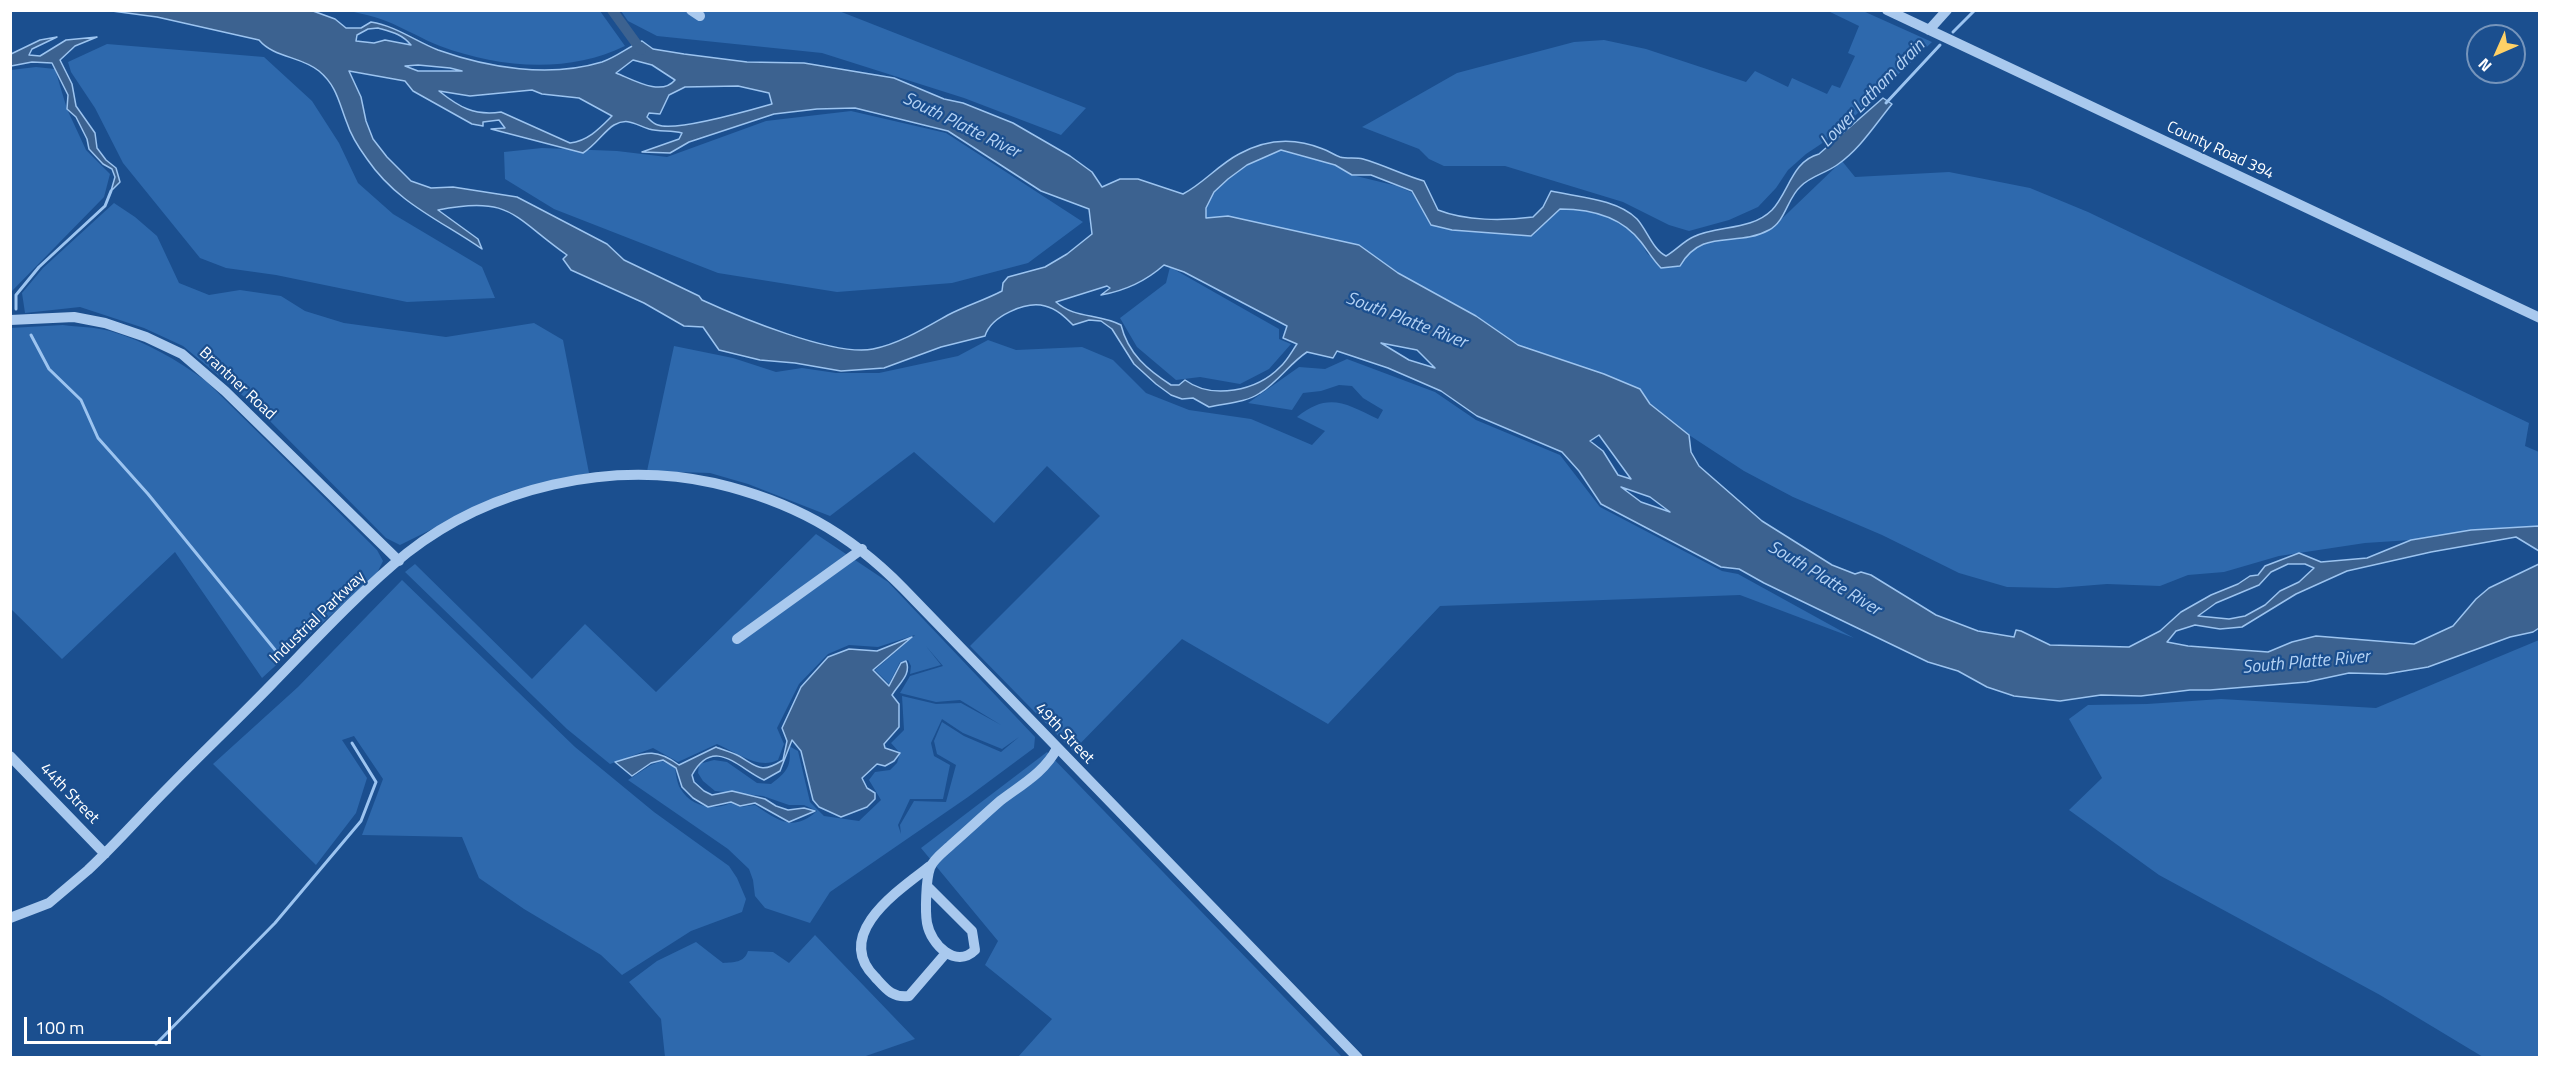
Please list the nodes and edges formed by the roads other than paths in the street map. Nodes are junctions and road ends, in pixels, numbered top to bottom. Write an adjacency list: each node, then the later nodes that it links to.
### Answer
1 (1887, 10): 3 (street, County Road 394)
2 (1947, 10): 3 (street)
3 (1929, 30): 4 (street, County Road 394)
4 (2540, 318)
5 (10, 320): 8 (street, Brantner Road)
6 (714, 483): 7 (street, 49th Street); 8 (street, Industrial Parkway)
7 (862, 549): 9 (street); 10 (street, 49th Street)
8 (399, 561): 12 (street, Industrial Parkway)
9 (737, 639)
10 (1057, 748): 13 (street); 17 (street, 49th Street)
11 (10, 756): 12 (street, 44th Street)
12 (105, 854): 15 (street, Industrial Parkway)
13 (930, 866): 14 (street); 16 (street)
14 (928, 887): 16 (street); 16 (street)
15 (10, 918)
16 (946, 953)
17 (1358, 1058)

